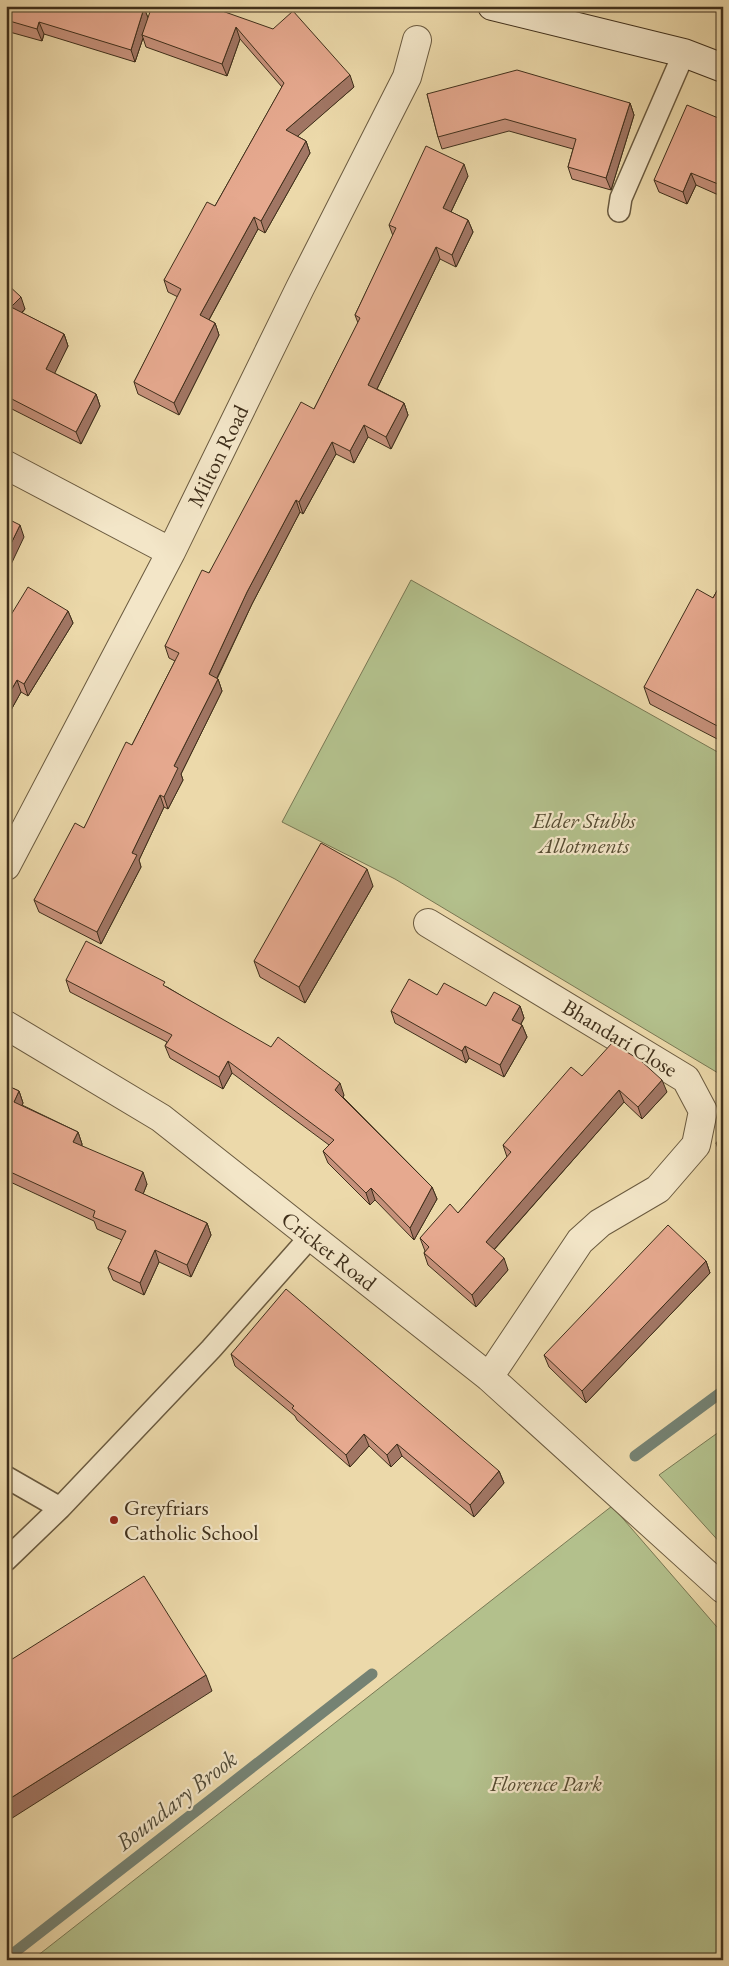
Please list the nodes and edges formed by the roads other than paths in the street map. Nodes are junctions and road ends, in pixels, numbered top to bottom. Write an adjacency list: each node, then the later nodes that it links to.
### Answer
1 (492, 6): 3 (street)
2 (417, 40): 7 (street, Milton Road)
3 (684, 53): 4 (street); 5 (lane)
4 (723, 68)
5 (619, 211)
6 (6, 465): 7 (street)
7 (171, 552): 8 (street, Milton Road)
8 (6, 866)
9 (428, 923): 12 (street, Bhandari Close)
10 (6, 1025): 11 (street, Cricket Road)
11 (311, 1236): 12 (street, Cricket Road); 14 (lane)
12 (489, 1376): 16 (street, Cricket Road)
13 (6, 1477): 14 (lane)
14 (60, 1508): 15 (lane)
15 (6, 1560)
16 (723, 1589)

